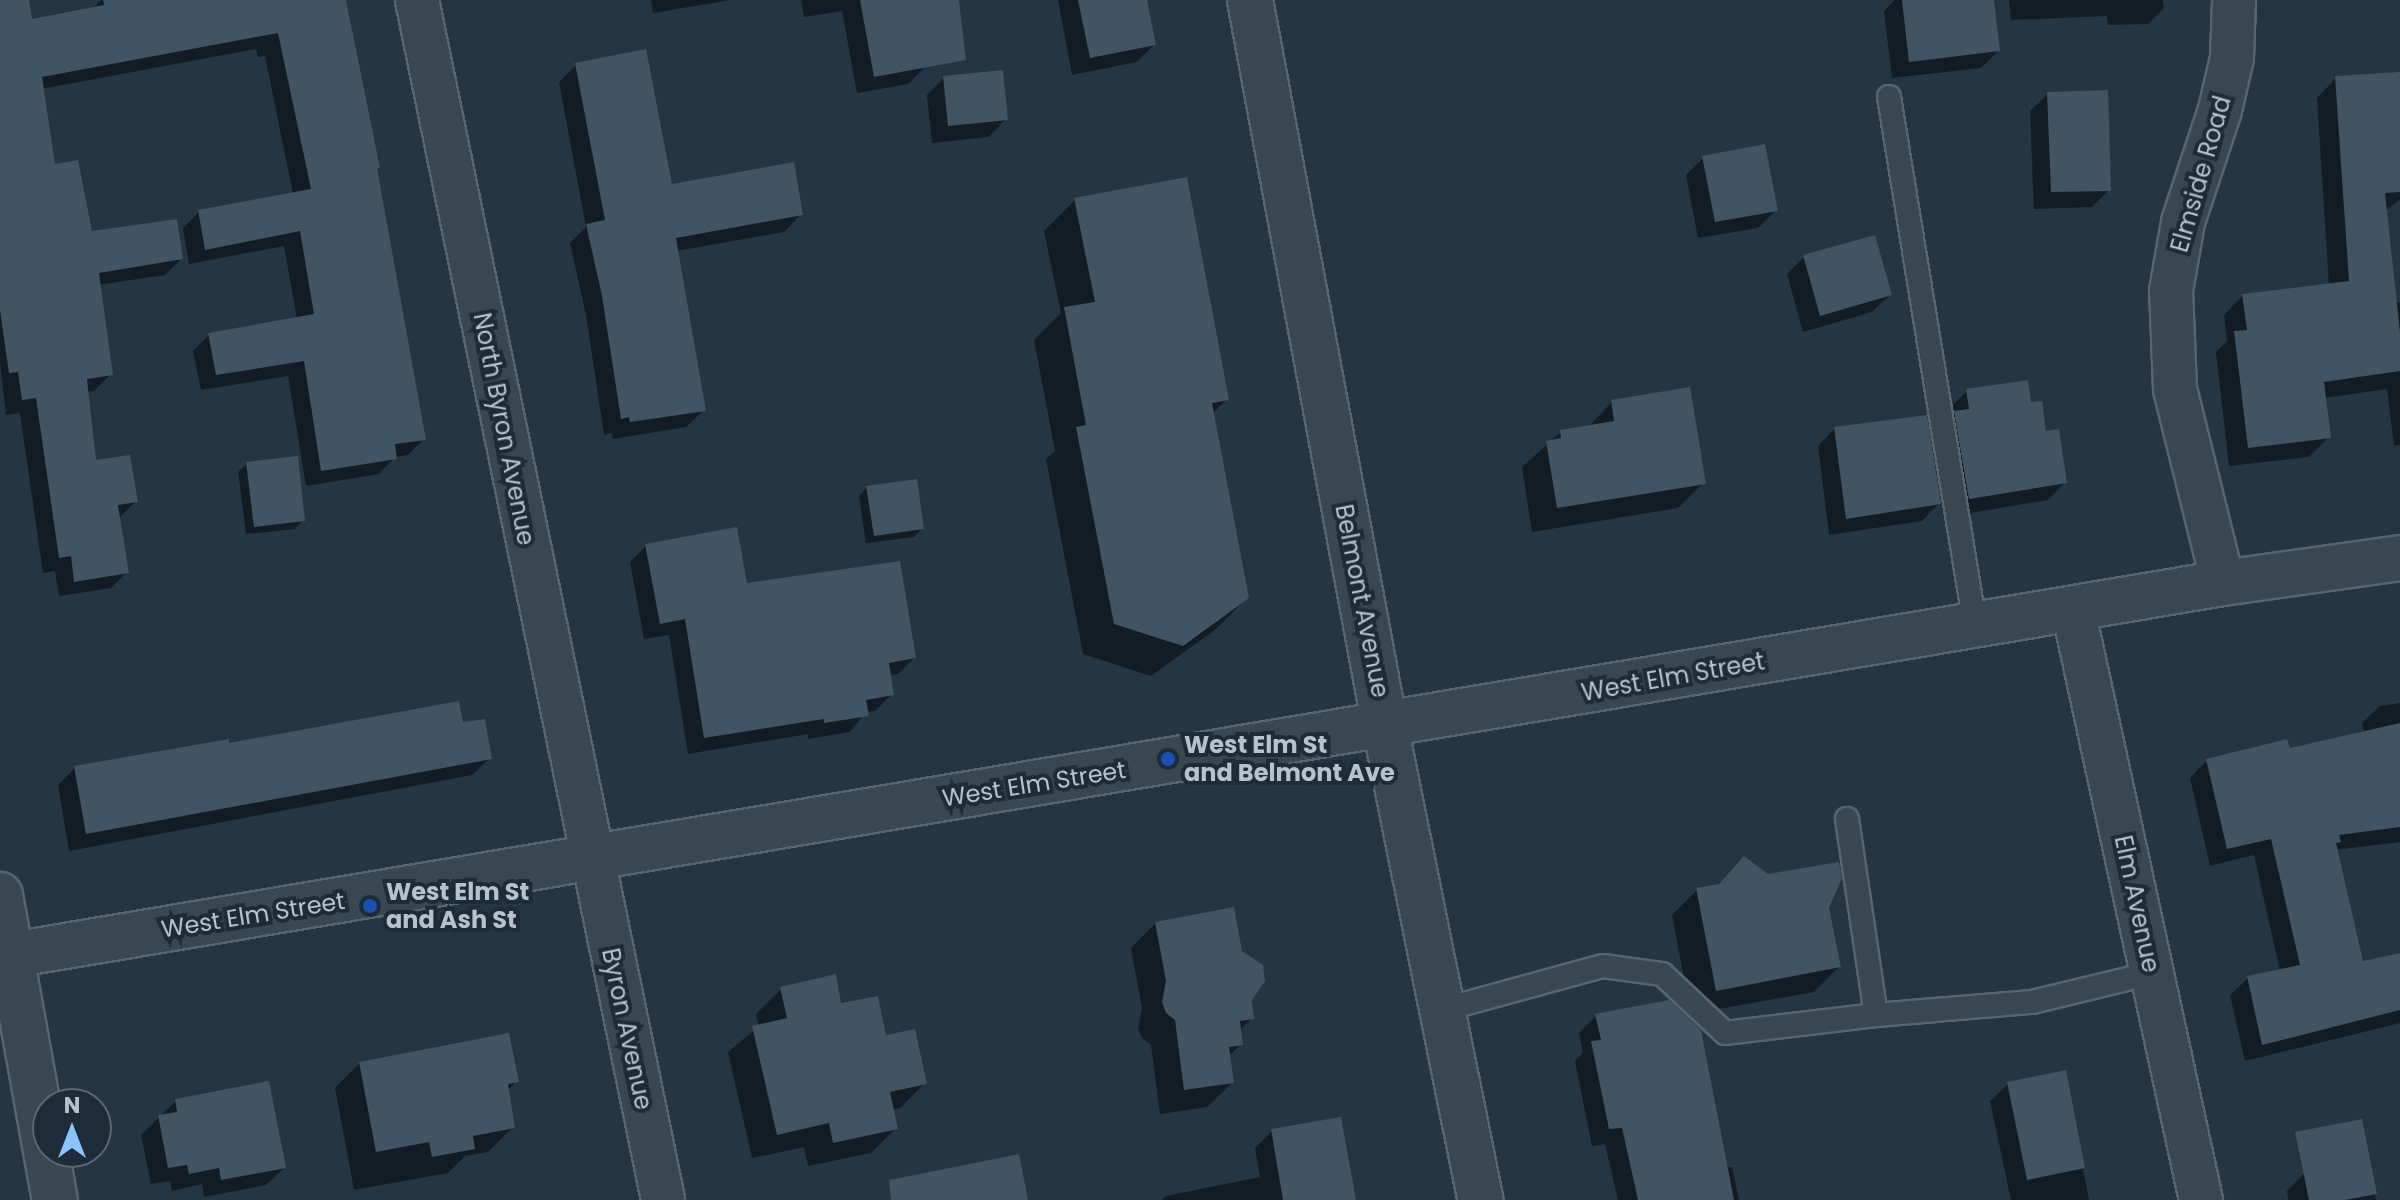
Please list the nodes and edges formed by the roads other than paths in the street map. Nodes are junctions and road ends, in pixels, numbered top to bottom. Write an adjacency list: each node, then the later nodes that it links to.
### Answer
1 (417, 0): 11 (street, North Byron Avenue)
2 (1250, 0): 9 (street, Belmont Avenue)
3 (2234, 0): 6 (street, Elmside Road)
4 (1889, 97): 8 (lane)
5 (2400, 558): 6 (street, West Elm Street)
6 (2223, 583): 7 (street, West Elm Street)
7 (2073, 609): 8 (street, West Elm Street); 14 (street, Elm Avenue)
8 (1975, 625): 9 (street, West Elm Street)
9 (1385, 726): 11 (street, West Elm Street); 15 (street, Belmont Avenue)
10 (1847, 819): 16 (lane)
11 (591, 858): 13 (street, West Elm Street); 18 (street, Byron Avenue)
12 (0, 895): 13 (street)
13 (5, 956): 17 (street)
14 (2152, 973): 16 (lane); 20 (street, Elm Avenue)
15 (1442, 1010): 16 (lane); 19 (street, Belmont Avenue)
16 (1876, 1015)
17 (55, 1200)
18 (663, 1200)
19 (1481, 1200)
20 (2201, 1200)

